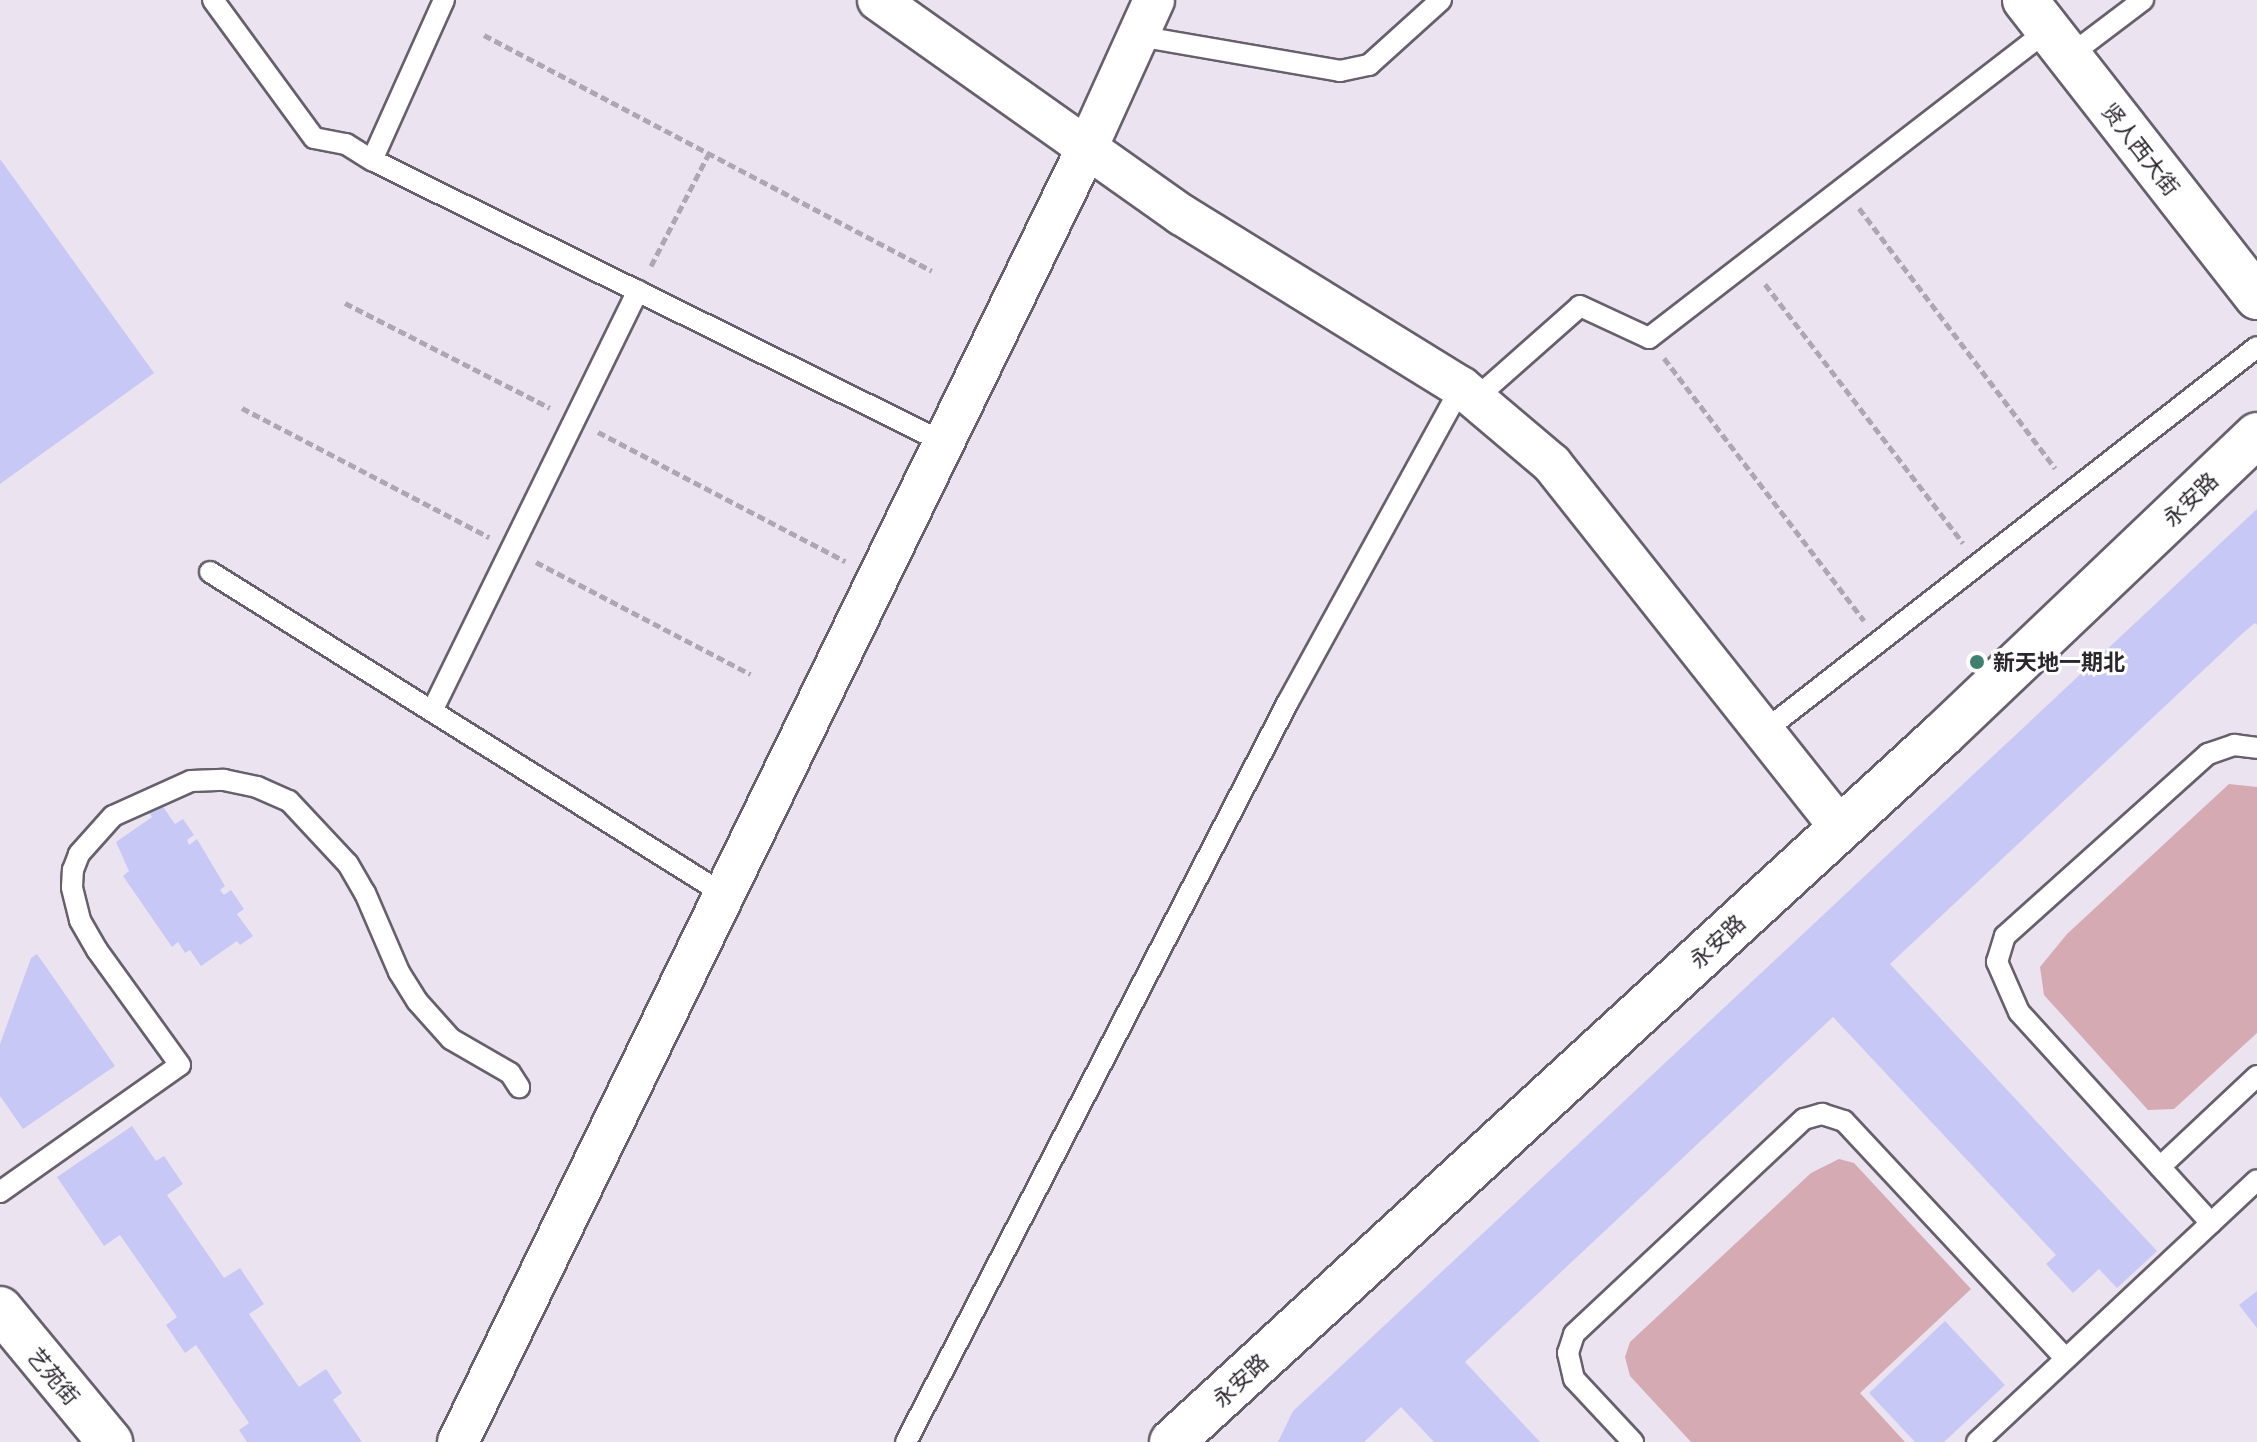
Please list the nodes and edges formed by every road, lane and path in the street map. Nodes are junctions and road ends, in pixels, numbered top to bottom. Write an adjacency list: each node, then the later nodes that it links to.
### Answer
1 (213, 0): 12 (lane)
2 (444, 0): 12 (lane)
3 (878, 0): 10 (street)
4 (1154, 0): 9 (street)
5 (1441, 0): 9 (lane)
6 (2143, 0): 7 (lane)
7 (2047, 29): 13 (lane); 17 (street, 贤人西大街)
8 (484, 35): 11 (path)
9 (1138, 36): 10 (street)
10 (1087, 148): 21 (street); 24 (street)
11 (709, 153): 15 (path); 16 (path)
12 (372, 160): 16 (lane)
13 (1844, 188): 14 (lane); 25 (path)
14 (1747, 261): 19 (lane); 26 (path)
15 (932, 271)
16 (638, 291): 22 (lane); 24 (lane)
17 (2257, 297)
18 (345, 303): 22 (path)
19 (1649, 338): 21 (lane); 29 (path)
20 (2257, 347): 25 (lane)
21 (1468, 393): 31 (street); 45 (lane)
22 (575, 420): 28 (path); 30 (lane)
23 (2257, 435): 33 (street, 永安路)
24 (943, 442): 28 (street)
25 (2073, 491): 26 (lane)
26 (1979, 564): 29 (lane)
27 (210, 572): 30 (lane)
28 (876, 579): 34 (street)
29 (1879, 642): 31 (lane)
30 (432, 711): 34 (lane)
31 (1763, 732): 33 (street)
32 (2257, 748): 37 (lane)
33 (1840, 828): 46 (street, 永安路)
34 (722, 893): 44 (street)
35 (2257, 1076): 37 (lane)
36 (519, 1087): 39 (lane)
37 (2160, 1167): 40 (lane)
38 (2257, 1180): 40 (lane)
39 (0, 1192)
40 (2211, 1223): 42 (lane)
41 (0, 1309): 43 (street, 艺苑街)
42 (2066, 1359): 47 (lane); 48 (lane)
43 (110, 1442)
44 (458, 1442)
45 (906, 1442)
46 (1172, 1442)
47 (1633, 1442)
48 (1977, 1442)

